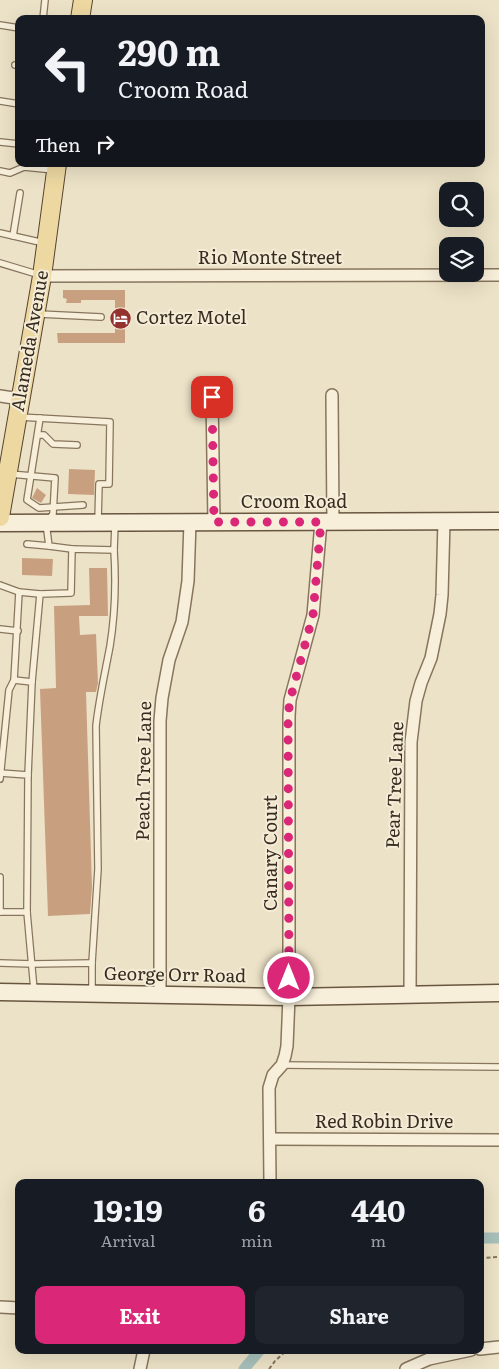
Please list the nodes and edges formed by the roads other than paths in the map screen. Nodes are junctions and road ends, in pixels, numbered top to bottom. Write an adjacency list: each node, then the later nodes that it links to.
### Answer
1 (45, 0): 3 (lane)
2 (84, 0): 4 (main road)
3 (43, 15)
4 (81, 15)
5 (0, 25): 6 (lane)
6 (15, 27)
7 (0, 101): 8 (lane)
8 (15, 103)
9 (0, 142): 10 (lane)
10 (15, 144)
11 (57, 167): 12 (lane); 16 (main road, Alameda Avenue)
12 (0, 171)
13 (20, 193): 15 (lane)
14 (0, 233): 15 (lane)
15 (13, 236): 16 (lane)
16 (46, 244): 19 (main road, Alameda Avenue)
17 (0, 263): 19 (lane)
18 (499, 275): 19 (street, Rio Monte Street)
19 (42, 276): 20 (main road, Alameda Avenue)
20 (35, 314): 21 (lane); 25 (main road, Alameda Avenue)
21 (102, 317)
22 (332, 395): 39 (street, Canary Court)
23 (0, 396): 25 (street)
24 (212, 397): 38 (street)
25 (20, 399): 26 (main road, Alameda Avenue)
26 (17, 416): 27 (lane); 30 (main road, Alameda Avenue)
27 (40, 418): 28 (lane); 42 (lane)
28 (38, 435): 29 (lane); 31 (lane)
29 (76, 444)
30 (4, 473): 31 (lane); 34 (main road, Alameda Avenue)
31 (32, 475): 33 (lane); 33 (lane)
32 (83, 506): 33 (lane)
33 (53, 507): 41 (lane)
34 (0, 517)
35 (444, 521): 36 (street, Croom Road); 39 (street, Croom Road); 67 (street, Pear Tree Lane)
36 (499, 521)
37 (190, 522): 38 (street, Croom Road); 42 (street, Croom Road); 66 (street, Peach Tree Lane)
38 (214, 522): 39 (street, Croom Road)
39 (327, 522): 68 (street, Canary Court)
40 (0, 523): 41 (street, Croom Road)
41 (46, 523): 42 (street, Croom Road); 44 (lane)
42 (106, 523): 46 (lane)
43 (27, 544): 44 (lane)
44 (49, 546): 45 (lane)
45 (72, 549): 46 (lane); 49 (lane)
46 (114, 550): 60 (lane)
47 (0, 585): 48 (lane)
48 (19, 592): 49 (lane); 51 (lane)
49 (40, 594): 53 (lane)
50 (0, 629): 51 (lane)
51 (18, 631): 52 (lane)
52 (14, 680): 53 (lane); 54 (lane)
53 (32, 682): 55 (lane)
54 (0, 775): 55 (lane)
55 (28, 775): 58 (lane)
56 (0, 877): 57 (lane)
57 (0, 912): 58 (lane)
58 (27, 912): 61 (lane)
59 (0, 963): 61 (lane)
60 (92, 963): 61 (lane); 64 (lane)
61 (33, 964): 63 (lane)
62 (0, 992): 63 (street, George Orr Road)
63 (35, 992): 64 (street, George Orr Road)
64 (92, 993): 66 (street, George Orr Road)
65 (499, 993): 67 (street, George Orr Road)
66 (160, 994): 68 (street, George Orr Road)
67 (410, 994): 68 (street, George Orr Road)
68 (289, 997): 69 (street, Canary Court)
69 (282, 1065): 70 (lane); 71 (street, Canary Court)
70 (499, 1067)
71 (270, 1140): 72 (street, Red Robin Drive); 73 (street, Canary Court)
72 (499, 1140)
73 (270, 1179)
74 (0, 1307): 75 (street)
75 (15, 1308)
76 (499, 1347): 77 (street)
77 (484, 1349)
78 (143, 1354): 80 (street)
79 (452, 1354): 81 (street)
80 (140, 1369)
81 (406, 1369)

